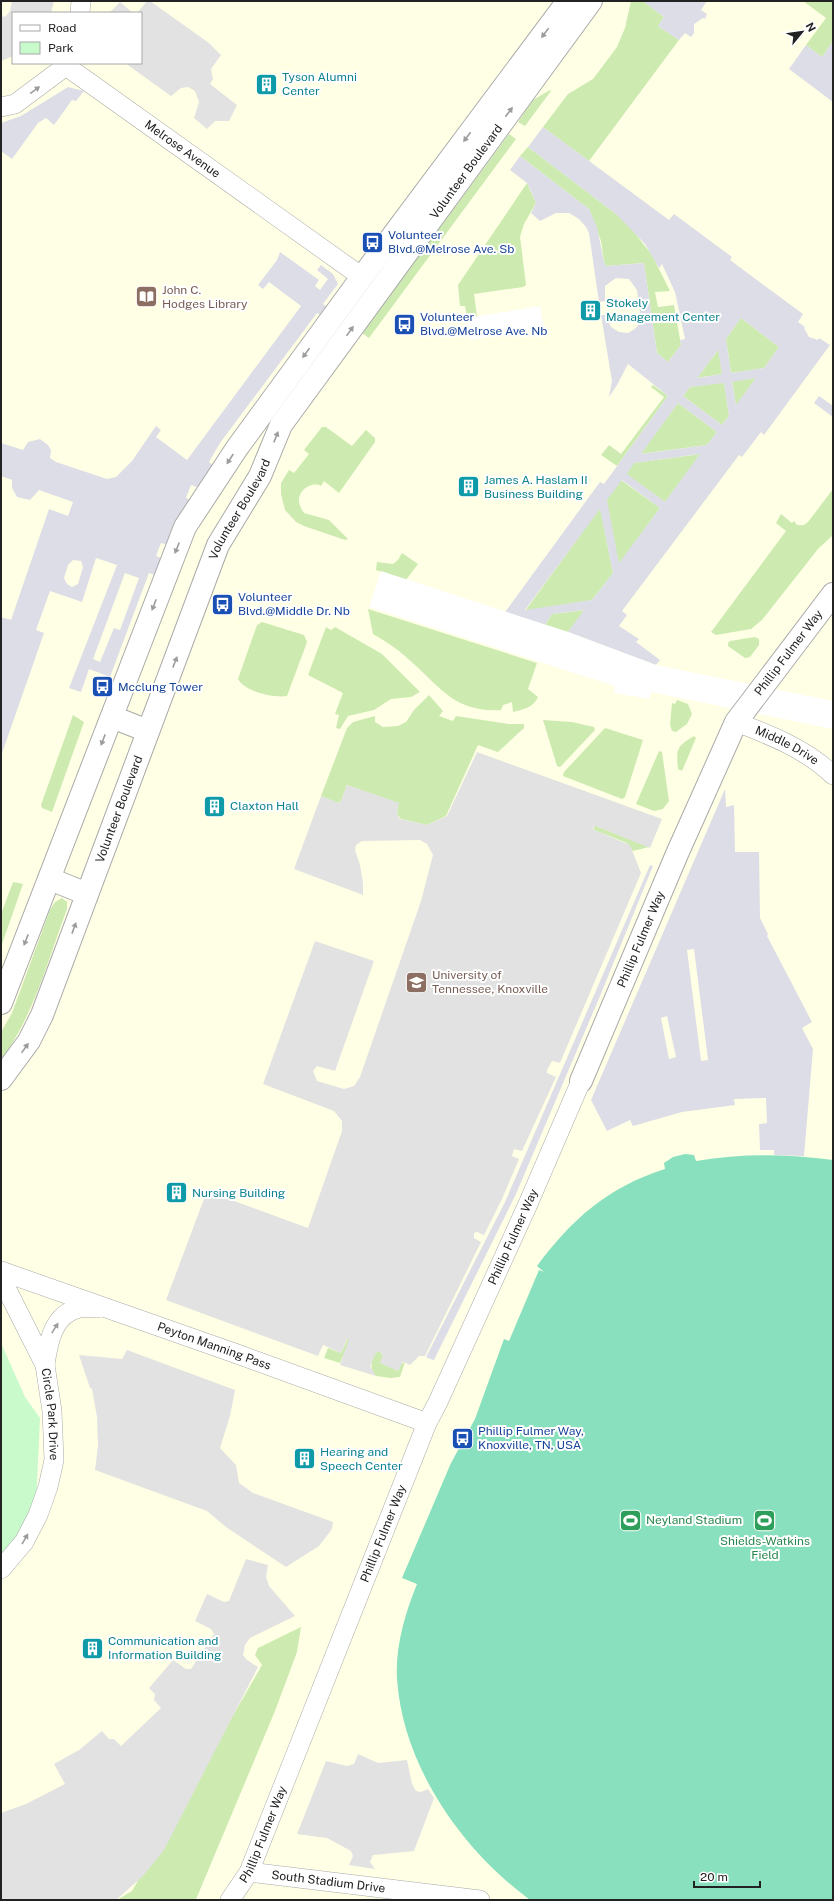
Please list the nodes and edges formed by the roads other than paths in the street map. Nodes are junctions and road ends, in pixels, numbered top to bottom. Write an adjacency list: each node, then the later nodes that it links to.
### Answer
1 (81, 1): 4 (street)
2 (568, 1): 7 (street, Volunteer Boulevard, one-way to 7)
3 (591, 1): 8 (street, Volunteer Boulevard, one-way to 3)
4 (80, 12)
5 (67, 65): 6 (street, Melrose Avenue, one-way to 5); 7 (street, Melrose Avenue)
6 (1, 107)
7 (362, 276): 8 (street); 10 (street, Volunteer Boulevard, one-way to 10)
8 (379, 289): 12 (street, Volunteer Boulevard, one-way to 8)
9 (833, 594): 11 (street, Phillip Fulmer Way)
10 (112, 716): 12 (street); 14 (street, Volunteer Boulevard, one-way to 14)
11 (736, 722): 13 (street, Middle Drive); 18 (street, Phillip Fulmer Way)
12 (148, 731): 15 (street, Volunteer Boulevard)
13 (833, 775)
14 (50, 879): 15 (street); 16 (street, Volunteer Boulevard, one-way to 16)
15 (87, 894): 17 (street, Volunteer Boulevard, one-way to 15)
16 (1, 1003)
17 (1, 1079)
18 (581, 1081): 23 (street, Phillip Fulmer Way)
19 (1, 1271): 21 (street, Peyton Manning Pass)
20 (1, 1278): 22 (street, Circle Park Drive)
21 (104, 1308): 22 (street, one-way to 21); 23 (street, Peyton Manning Pass)
22 (45, 1365): 24 (street, Circle Park Drive, one-way to 22)
23 (427, 1423): 25 (street, Phillip Fulmer Way)
24 (1, 1570)
25 (249, 1872): 26 (street, Phillip Fulmer Way); 27 (street, South Stadium Drive)
26 (230, 1900)
27 (480, 1900)

